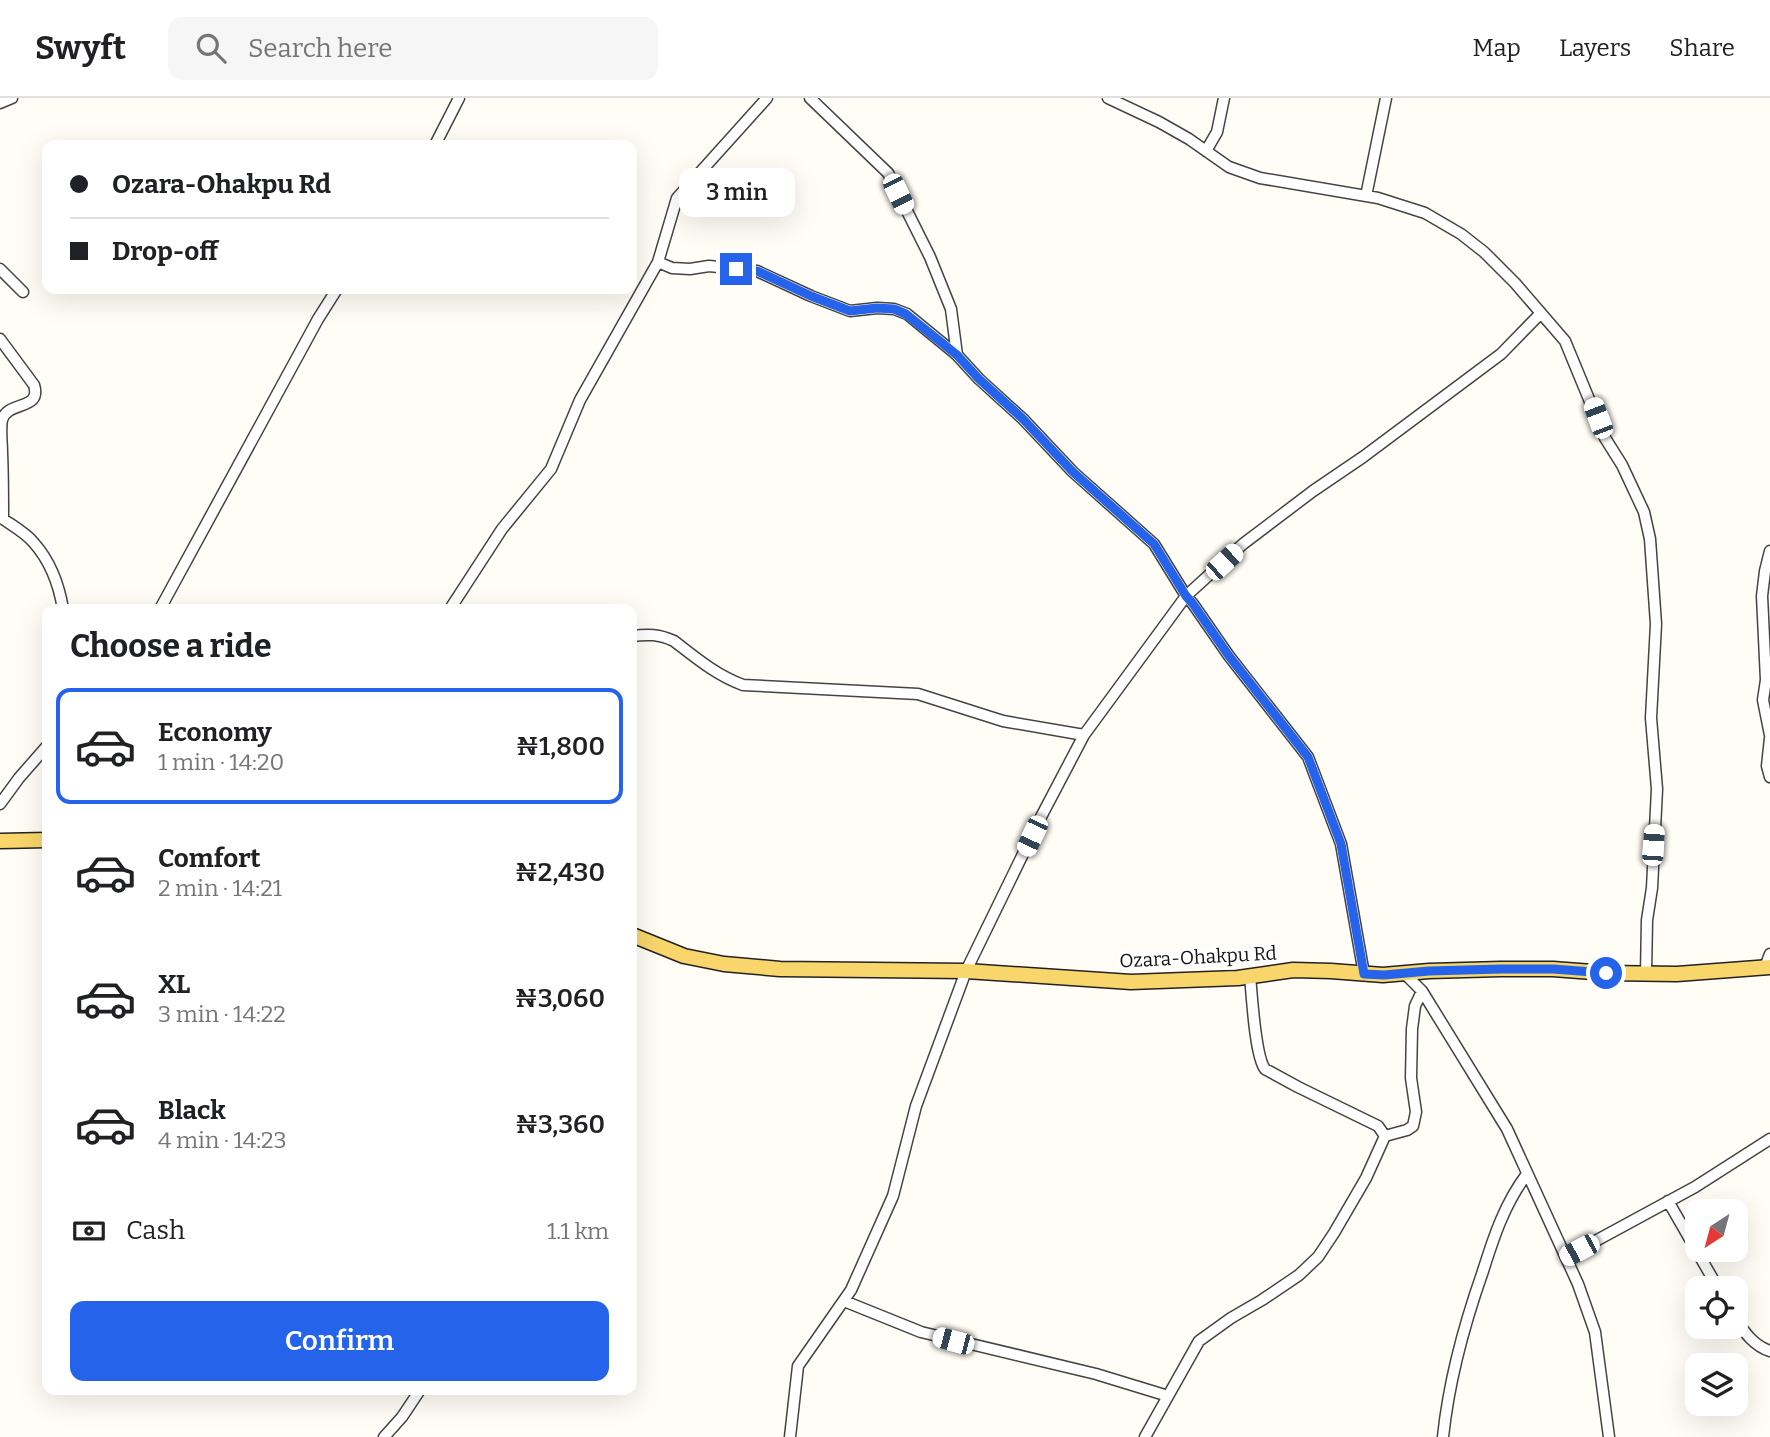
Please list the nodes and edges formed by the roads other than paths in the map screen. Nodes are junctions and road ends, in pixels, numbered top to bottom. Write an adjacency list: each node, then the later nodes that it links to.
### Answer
1 (12, 98): 8 (street)
2 (459, 98): 9 (street)
3 (767, 98): 12 (street)
4 (810, 98): 18 (street)
5 (1108, 98): 10 (street)
6 (1224, 98): 10 (street)
7 (1386, 98): 11 (street)
8 (0, 103)
9 (438, 140)
10 (1206, 151): 11 (street)
11 (1366, 196): 16 (street)
12 (658, 262): 18 (street); 24 (street)
13 (0, 269): 14 (street)
14 (23, 292)
15 (334, 294): 23 (street)
16 (1541, 313): 21 (street); 37 (street)
17 (0, 339): 19 (street)
18 (957, 355): 21 (street)
19 (1, 519): 22 (street)
20 (1770, 551): 27 (street)
21 (1186, 596): 26 (street); 36 (street)
22 (62, 604)
23 (163, 604)
24 (453, 604)
25 (637, 636): 26 (street)
26 (1084, 735): 35 (street)
27 (1770, 736): 29 (street)
28 (42, 752): 30 (street)
29 (1770, 777)
30 (0, 804)
31 (42, 840): 32 (main road)
32 (0, 841)
33 (637, 937): 35 (main road, Ozara-Ohakpu Rd)
34 (1768, 962): 37 (main road, Ozara-Ohakpu Rd)
35 (966, 971): 39 (main road, Ozara-Ohakpu Rd); 47 (street)
36 (1364, 974): 38 (main road, Ozara-Ohakpu Rd); 39 (main road, Ozara-Ohakpu Rd)
37 (1646, 974): 38 (main road, Ozara-Ohakpu Rd)
38 (1406, 975): 40 (street)
39 (1250, 976): 41 (street)
40 (1422, 990): 41 (street); 43 (street)
41 (1385, 1136): 51 (street)
42 (1770, 1139): 44 (street)
43 (1527, 1174): 45 (street); 55 (street)
44 (1668, 1201): 45 (street); 46 (street)
45 (1566, 1257): 56 (street)
46 (1711, 1276)
47 (844, 1301): 51 (street); 53 (street)
48 (1748, 1335): 49 (street)
49 (1770, 1351)
50 (417, 1395): 52 (street)
51 (1168, 1396): 54 (street)
52 (384, 1437)
53 (790, 1437)
54 (1145, 1437)
55 (1443, 1437)
56 (1609, 1437)

